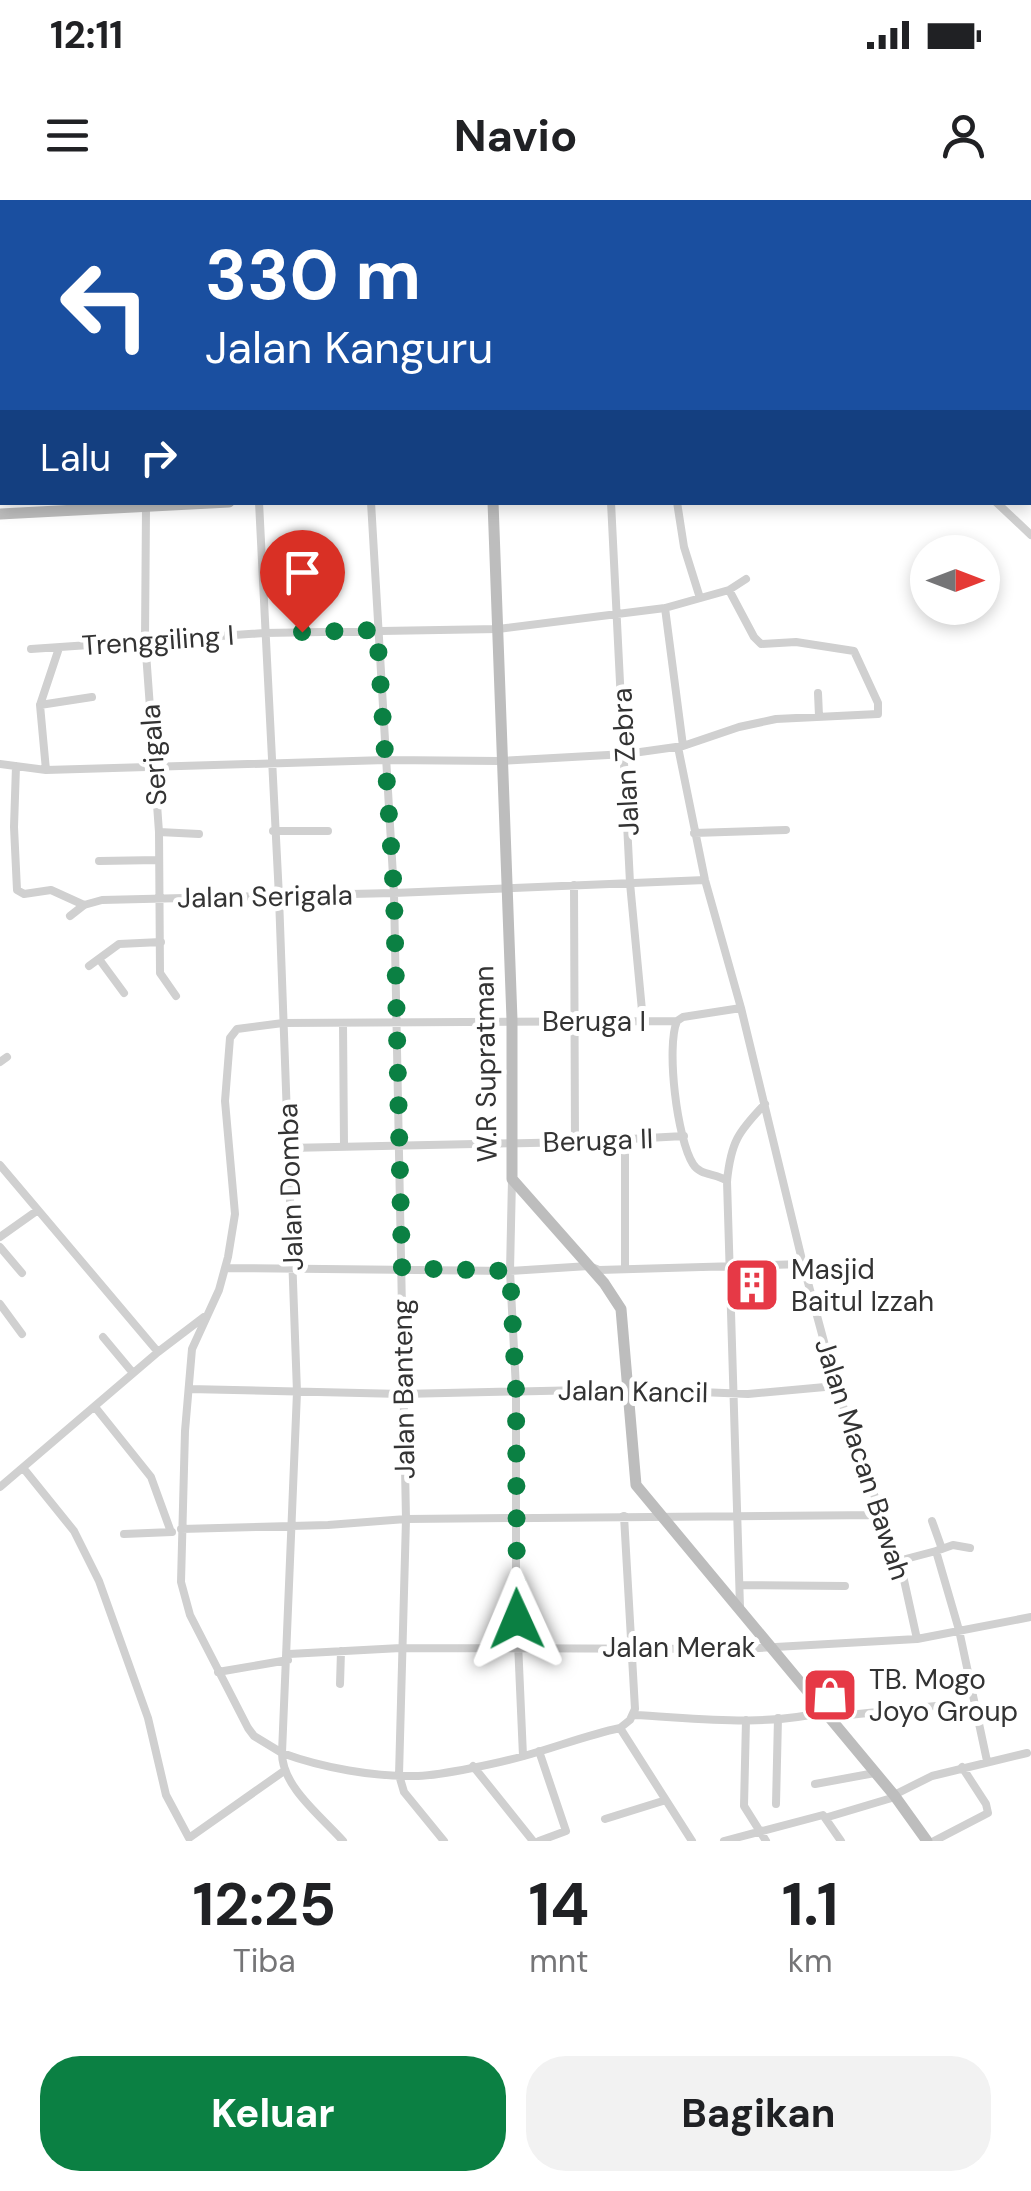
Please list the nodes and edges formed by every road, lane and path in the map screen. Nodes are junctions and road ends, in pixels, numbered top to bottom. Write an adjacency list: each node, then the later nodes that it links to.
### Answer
1 (172, 505): 8 (street)
2 (259, 505): 18 (street, Jalan Domba)
3 (371, 505): 17 (street, Jalan Banteng)
4 (493, 505): 16 (street, W.R Supratman)
5 (611, 505): 15 (street, Jalan Zebra)
6 (677, 505): 13 (street)
7 (999, 505): 10 (street)
8 (146, 508): 9 (street); 19 (street, Serigala)
9 (0, 514)
10 (1031, 534)
11 (746, 579): 12 (street, Trenggiling I)
12 (728, 590): 13 (street, Trenggiling I); 25 (street)
13 (700, 598): 14 (street, Trenggiling I)
14 (665, 608): 15 (street, Trenggiling I); 26 (street, Jalan Macan Bawah)
15 (617, 615): 16 (street, Trenggiling I); 27 (street, Jalan Zebra)
16 (498, 629): 17 (street, Trenggiling I); 29 (street, W.R Supratman)
17 (377, 630): 18 (street, Trenggiling I); 28 (street, Jalan Banteng)
18 (264, 633): 19 (street, Trenggiling I); 31 (street, Jalan Domba)
19 (145, 639): 20 (street, Trenggiling I); 33 (street, Serigala)
20 (59, 648): 21 (street, Trenggiling I); 24 (street, Trenggiling I)
21 (30, 650)
22 (818, 694): 25 (street)
23 (92, 697): 24 (street)
24 (40, 705): 34 (street, Trenggiling I)
25 (818, 716): 26 (street)
26 (681, 747): 27 (street); 41 (street, Jalan Macan Bawah)
27 (626, 754): 29 (street); 46 (street, Jalan Zebra)
28 (386, 760): 29 (street); 31 (street); 49 (street, Jalan Banteng)
29 (500, 761): 48 (street, W.R Supratman)
30 (0, 764): 32 (street)
31 (270, 765): 33 (street); 38 (street, Jalan Domba)
32 (16, 766): 34 (street); 35 (street)
33 (152, 766): 34 (street); 40 (street, Serigala)
34 (46, 770)
35 (14, 827): 36 (street); 52 (street)
36 (0, 828)
37 (786, 830): 41 (street)
38 (273, 831): 39 (street); 50 (street, Jalan Domba)
39 (328, 831)
40 (158, 832): 42 (street); 43 (street, Serigala)
41 (694, 833): 45 (street, Jalan Macan Bawah)
42 (200, 834)
43 (159, 860): 44 (street); 51 (street, Serigala)
44 (98, 861)
45 (705, 880): 46 (street, Jalan Serigala); 59 (street, Jalan Macan Bawah)
46 (630, 883): 47 (street, Jalan Serigala); 62 (street, Jalan Zebra)
47 (574, 885): 48 (street, Jalan Serigala); 61 (street)
48 (505, 889): 49 (street, Jalan Serigala); 60 (street, W.R Supratman)
49 (394, 893): 50 (street, Jalan Serigala); 65 (street, Jalan Banteng)
50 (279, 897): 51 (street, Jalan Serigala); 64 (street, Jalan Domba)
51 (159, 898): 52 (street, Jalan Serigala); 54 (street, Serigala)
52 (84, 905): 53 (street)
53 (70, 916)
54 (160, 942): 55 (street); 58 (street, Serigala)
55 (99, 959): 56 (street); 57 (street)
56 (89, 966)
57 (124, 993)
58 (176, 996)
59 (741, 1008): 63 (street, Beruga I); 67 (street, Jalan Macan Bawah)
60 (512, 1020): 61 (street, Beruga I); 65 (street, Beruga I); 71 (street, W.R Supratman)
61 (572, 1020): 62 (street, Beruga I); 70 (street)
62 (642, 1020): 63 (street, Beruga I)
63 (677, 1021): 68 (street)
64 (282, 1023): 66 (street, Beruga I); 74 (street, Jalan Domba); 85 (street, Beruga I)
65 (397, 1023): 66 (street, Beruga I); 72 (street, Jalan Banteng)
66 (343, 1024): 73 (street)
67 (766, 1104): 77 (street); 81 (street, Jalan Macan Bawah)
68 (684, 1136): 69 (street, Beruga II); 77 (street)
69 (625, 1139): 70 (street, Beruga II); 87 (street)
70 (574, 1142): 71 (street, Beruga II)
71 (513, 1143): 72 (street, Beruga II); 76 (street, W.R Supratman)
72 (400, 1144): 73 (street, Beruga II); 86 (street, Jalan Banteng)
73 (344, 1146): 74 (street, Beruga II)
74 (288, 1148): 82 (street, Jalan Domba)
75 (0, 1166): 78 (street)
76 (512, 1179): 83 (street, W.R Supratman); 88 (street)
77 (728, 1181): 84 (street)
78 (38, 1210): 79 (street); 94 (street)
79 (0, 1237)
80 (0, 1247): 89 (street)
81 (803, 1264): 84 (street); 96 (street, Jalan Macan Bawah)
82 (292, 1266): 85 (street); 86 (street); 100 (street, Jalan Domba)
83 (589, 1266): 87 (street); 88 (street); 98 (street, W.R Supratman)
84 (730, 1266): 87 (street); 102 (street)
85 (225, 1268): 91 (street)
86 (402, 1268): 88 (street); 101 (street, Jalan Banteng)
87 (625, 1269)
88 (510, 1271): 99 (street)
89 (22, 1273)
90 (0, 1304): 92 (street)
91 (208, 1314): 94 (street); 97 (street)
92 (22, 1334)
93 (103, 1337): 95 (street)
94 (158, 1352): 95 (street)
95 (134, 1373): 103 (street)
96 (836, 1386): 102 (street, Jalan Kancil); 107 (street, Jalan Macan Bawah)
97 (189, 1389): 100 (street, Jalan Kancil); 114 (street)
98 (629, 1389): 99 (street, Jalan Kancil); 102 (street, Jalan Kancil); 109 (street, W.R Supratman)
99 (516, 1390): 101 (street, Jalan Kancil); 110 (street)
100 (297, 1392): 101 (street, Jalan Kancil); 113 (street, Jalan Domba)
101 (402, 1394): 111 (street, Jalan Banteng)
102 (735, 1394): 106 (street)
103 (95, 1407): 104 (street); 114 (street)
104 (24, 1469): 105 (street); 146 (street)
105 (0, 1487)
106 (739, 1515): 107 (street); 109 (street); 119 (street)
107 (880, 1515): 118 (street, Jalan Macan Bawah)
108 (624, 1516): 109 (street); 110 (street); 126 (street)
109 (660, 1516): 121 (street, W.R Supratman)
110 (518, 1518): 111 (street); 128 (street)
111 (406, 1519): 113 (street); 127 (street, Jalan Banteng)
112 (932, 1521): 117 (street)
113 (293, 1526): 114 (street); 130 (street, Jalan Domba)
114 (178, 1531): 115 (street); 131 (street)
115 (124, 1534)
116 (970, 1548): 117 (street)
117 (939, 1550): 118 (street); 123 (street)
118 (898, 1561): 124 (street, Jalan Macan Bawah)
119 (740, 1585): 120 (street); 121 (street)
120 (845, 1586)
121 (740, 1611): 125 (street, W.R Supratman)
122 (1031, 1617): 123 (street, Jalan Merak)
123 (958, 1630): 124 (street, Jalan Merak); 143 (street)
124 (918, 1640): 125 (street, Jalan Merak)
125 (770, 1646): 126 (street, Jalan Merak); 134 (street, W.R Supratman)
126 (632, 1647): 128 (street, Jalan Merak); 135 (street)
127 (400, 1648): 128 (street, Jalan Merak); 129 (street, Jalan Merak); 148 (street, Jalan Banteng)
128 (518, 1648): 142 (street)
129 (342, 1651): 130 (street, Jalan Merak); 132 (street)
130 (288, 1657): 131 (street, Jalan Merak); 140 (street, Jalan Domba)
131 (218, 1672): 140 (street)
132 (340, 1684)
133 (936, 1706): 134 (street)
134 (827, 1714): 136 (street); 147 (street, W.R Supratman)
135 (634, 1715): 137 (street); 138 (street)
136 (778, 1718): 137 (street); 152 (street)
137 (746, 1720): 155 (street)
138 (620, 1728): 139 (street); 151 (street)
139 (539, 1751): 142 (street); 158 (street)
140 (282, 1753): 146 (street, Jalan Domba); 148 (street)
141 (1027, 1753): 143 (street)
142 (523, 1756): 144 (street)
143 (987, 1761): 145 (street)
144 (473, 1766): 148 (street); 158 (street)
145 (962, 1766): 150 (street); 162 (street)
146 (284, 1771): 156 (street)
147 (876, 1773): 149 (street); 150 (street, W.R Supratman)
148 (398, 1775): 157 (street)
149 (816, 1784)
150 (895, 1796): 153 (street); 162 (street, W.R Supratman)
151 (666, 1800): 154 (street); 159 (street)
152 (776, 1804)
153 (828, 1817): 155 (street); 161 (street)
154 (605, 1819)
155 (764, 1837): 160 (street)
156 (343, 1841)
157 (444, 1841)
158 (536, 1841)
159 (692, 1841)
160 (724, 1841)
161 (840, 1841)
162 (931, 1841)

